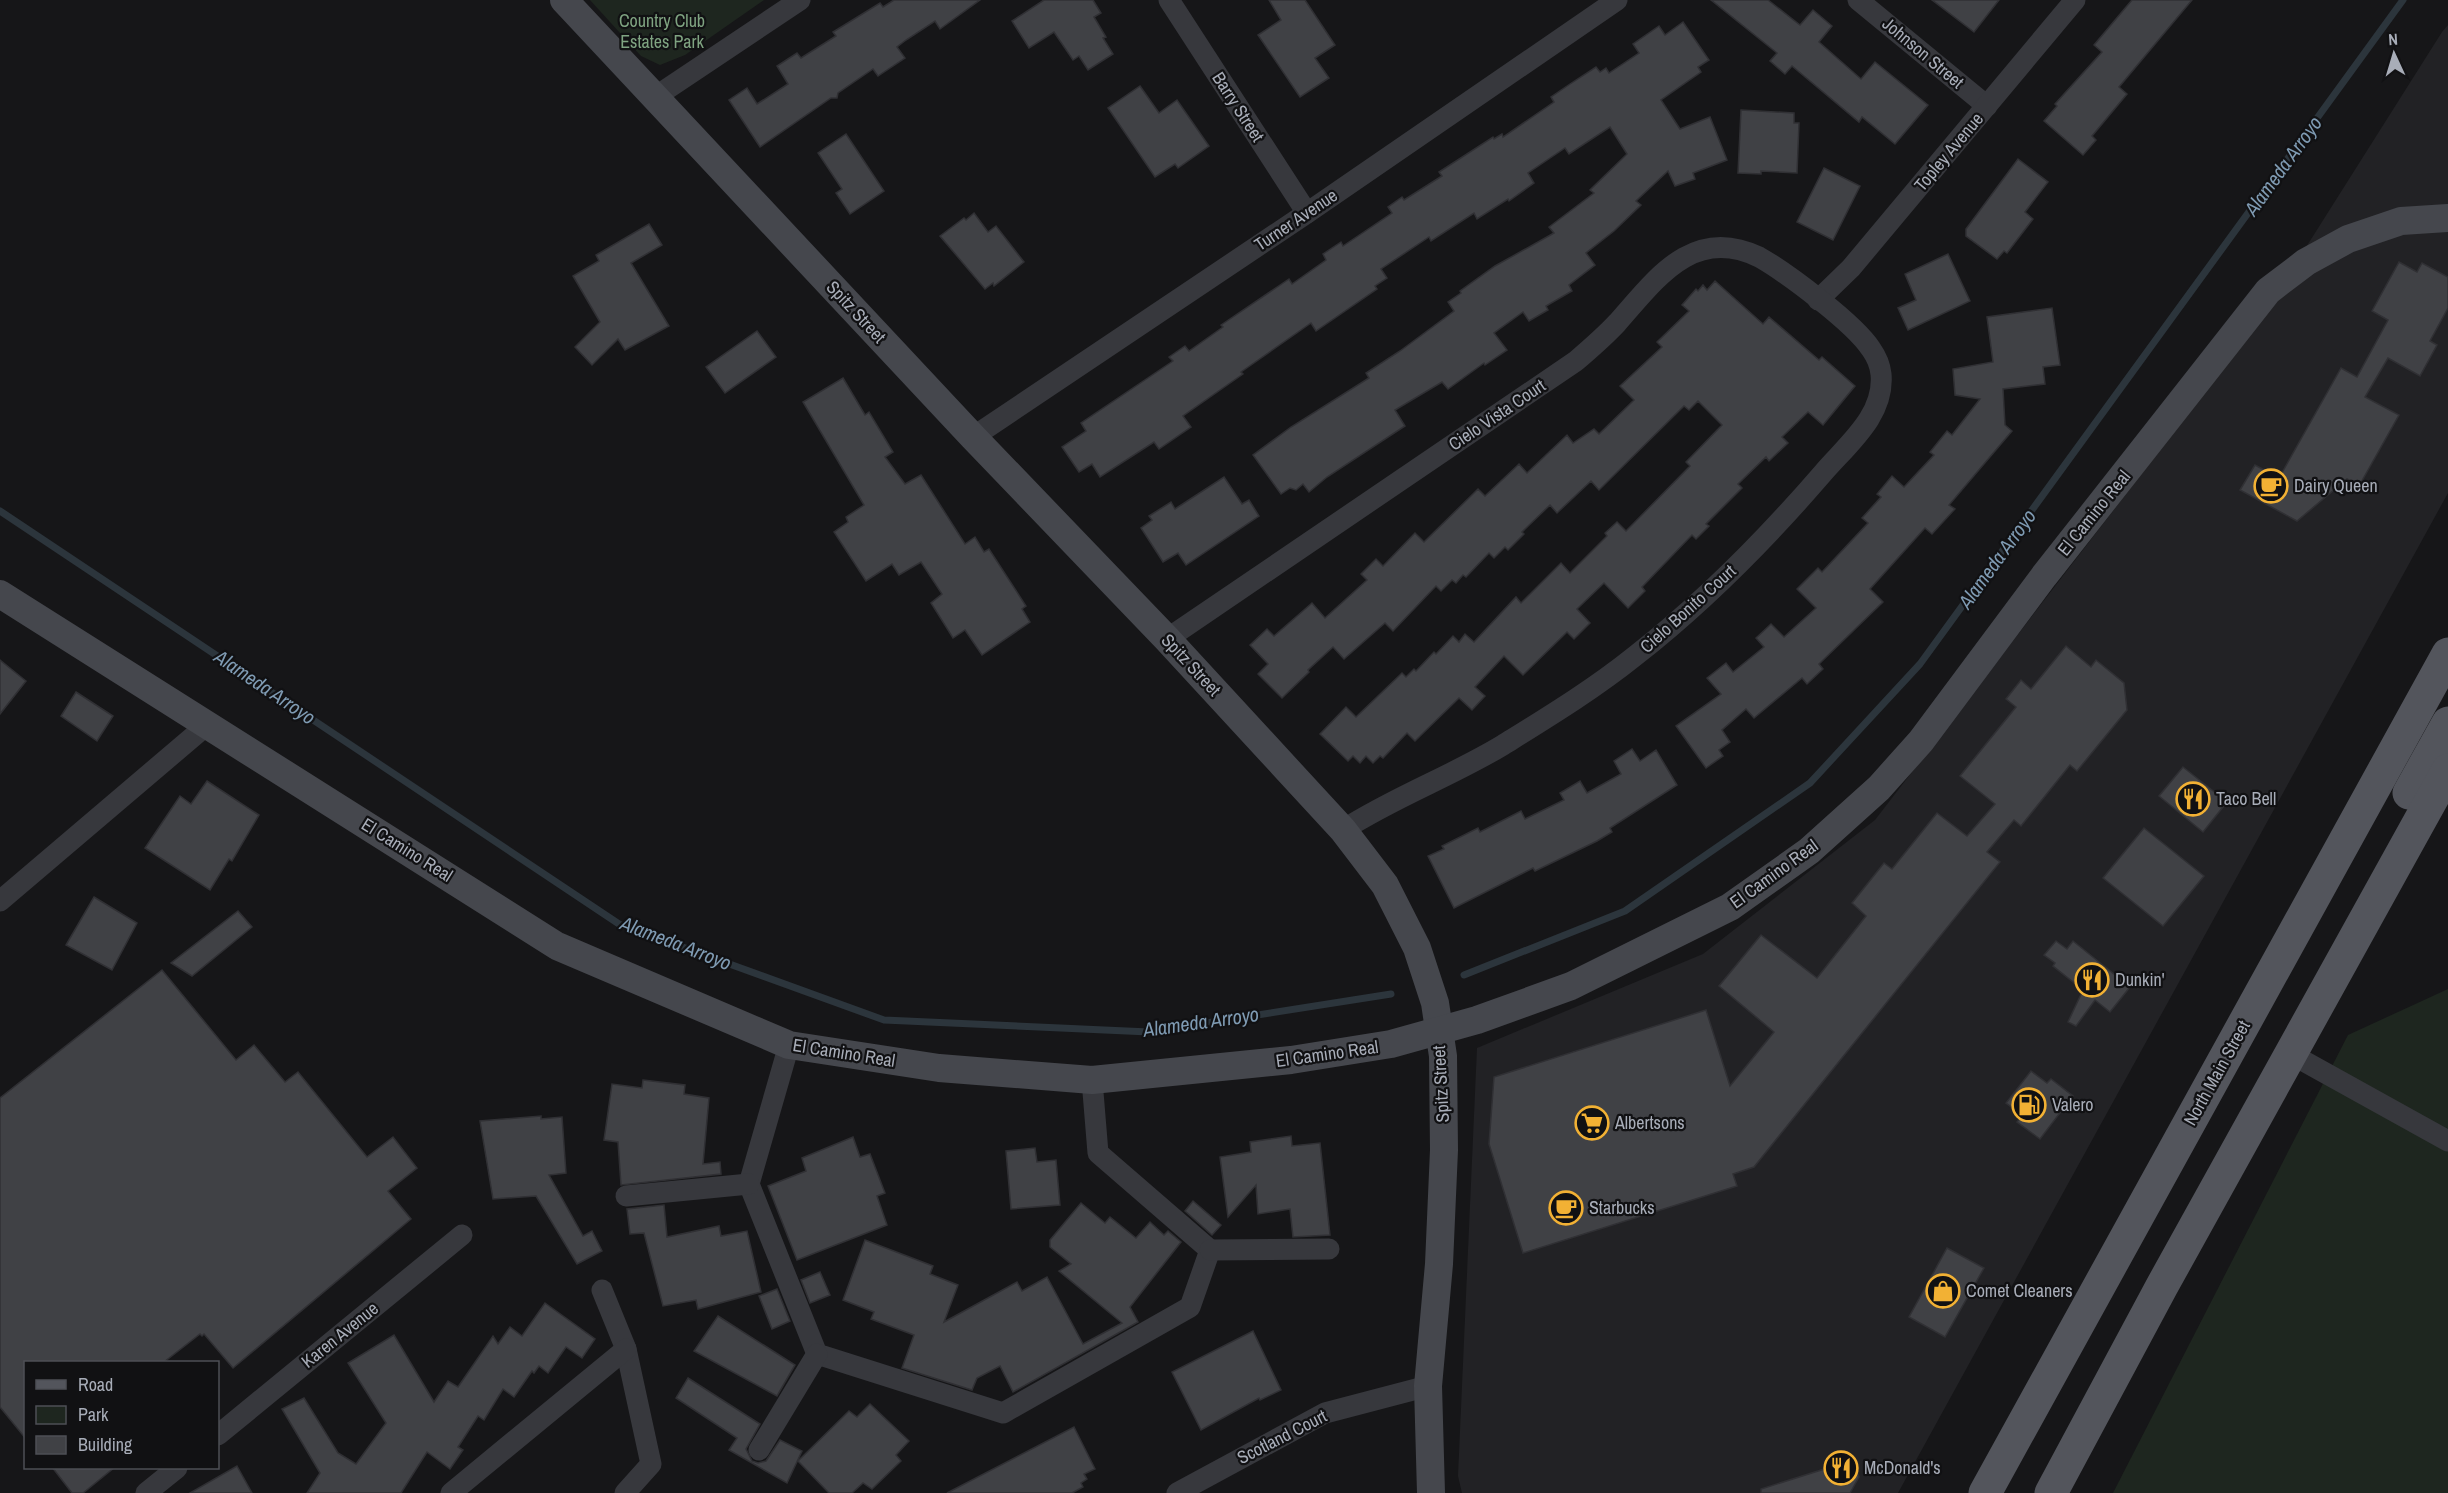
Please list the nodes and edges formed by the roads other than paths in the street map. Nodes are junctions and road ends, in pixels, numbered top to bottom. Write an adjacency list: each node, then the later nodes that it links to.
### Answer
1 (564, 0): 7 (street, Spitz Street)
2 (800, 0): 7 (street)
3 (1169, 0): 9 (street, Barry Street)
4 (1617, 0): 9 (street, Turner Avenue)
5 (1858, 0): 8 (street, Johnson Street)
6 (2075, 0): 8 (street, Topley Avenue)
7 (655, 97): 12 (street, Spitz Street)
8 (1987, 106): 11 (street, Topley Avenue)
9 (1307, 213): 12 (street, Turner Avenue)
10 (2448, 218): 22 (street, El Camino Real)
11 (1818, 300): 14 (street, Cielo Vista Court); 19 (street, Cielo Bonito Court)
12 (974, 437): 14 (street, Spitz Street)
13 (0, 594): 17 (street, El Camino Real)
14 (1167, 639): 19 (street, Spitz Street)
15 (2448, 654): 44 (main road, North Main Street)
16 (2448, 723): 20 (main road)
17 (208, 724): 21 (street); 23 (street, El Camino Real)
18 (2448, 770): 20 (main road)
19 (1343, 830): 22 (street, Spitz Street)
20 (2406, 846): 24 (main road)
21 (0, 901)
22 (1438, 1031): 25 (street, El Camino Real); 35 (street, Spitz Street)
23 (789, 1046): 25 (street, El Camino Real); 27 (street)
24 (2291, 1054): 26 (street); 45 (main road)
25 (1092, 1080): 31 (street)
26 (2448, 1141)
27 (749, 1184): 28 (street); 34 (street)
28 (626, 1196)
29 (462, 1235): 36 (street, Karen Avenue)
30 (1329, 1249): 31 (street)
31 (1210, 1250): 34 (street)
32 (602, 1290): 33 (street)
33 (626, 1350): 40 (street); 41 (street)
34 (817, 1354): 37 (street)
35 (1428, 1386): 42 (street, Scotland Court); 43 (street, Spitz Street)
36 (219, 1434)
37 (759, 1450)
38 (175, 1469): 39 (street)
39 (146, 1493)
40 (451, 1493)
41 (625, 1493)
42 (1177, 1493)
43 (1431, 1493)
44 (1985, 1493)
45 (2051, 1493)

